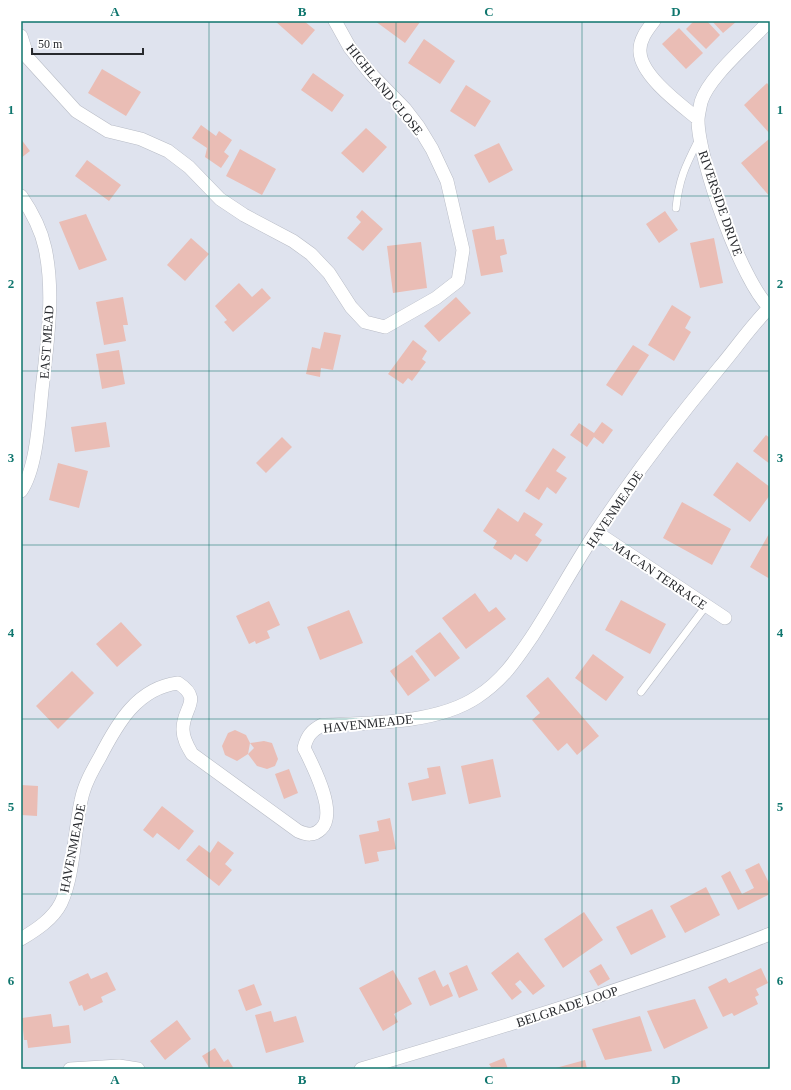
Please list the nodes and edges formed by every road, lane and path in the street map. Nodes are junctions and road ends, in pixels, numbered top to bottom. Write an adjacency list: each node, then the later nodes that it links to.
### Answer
1 (335, 21): 4 (street, HIGHLAND CLOSE)
2 (654, 21): 5 (street)
3 (769, 21): 5 (street, RIVERSIDE DRIVE)
4 (21, 36)
5 (698, 119): 6 (street, RIVERSIDE DRIVE)
6 (700, 137): 8 (lane); 9 (street, RIVERSIDE DRIVE)
7 (21, 196): 10 (street, EAST MEAD)
8 (676, 208)
9 (770, 308): 11 (street, HAVENMEADE)
10 (21, 491)
11 (596, 532): 12 (street, MACAN TERRACE); 16 (street, HAVENMEADE)
12 (706, 606): 13 (street, MACAN TERRACE); 14 (lane)
13 (725, 618)
14 (642, 692)
15 (770, 934): 19 (street, BELGRADE LOOP)
16 (21, 939)
17 (70, 1069): 18 (street)
18 (138, 1069)
19 (361, 1069)

